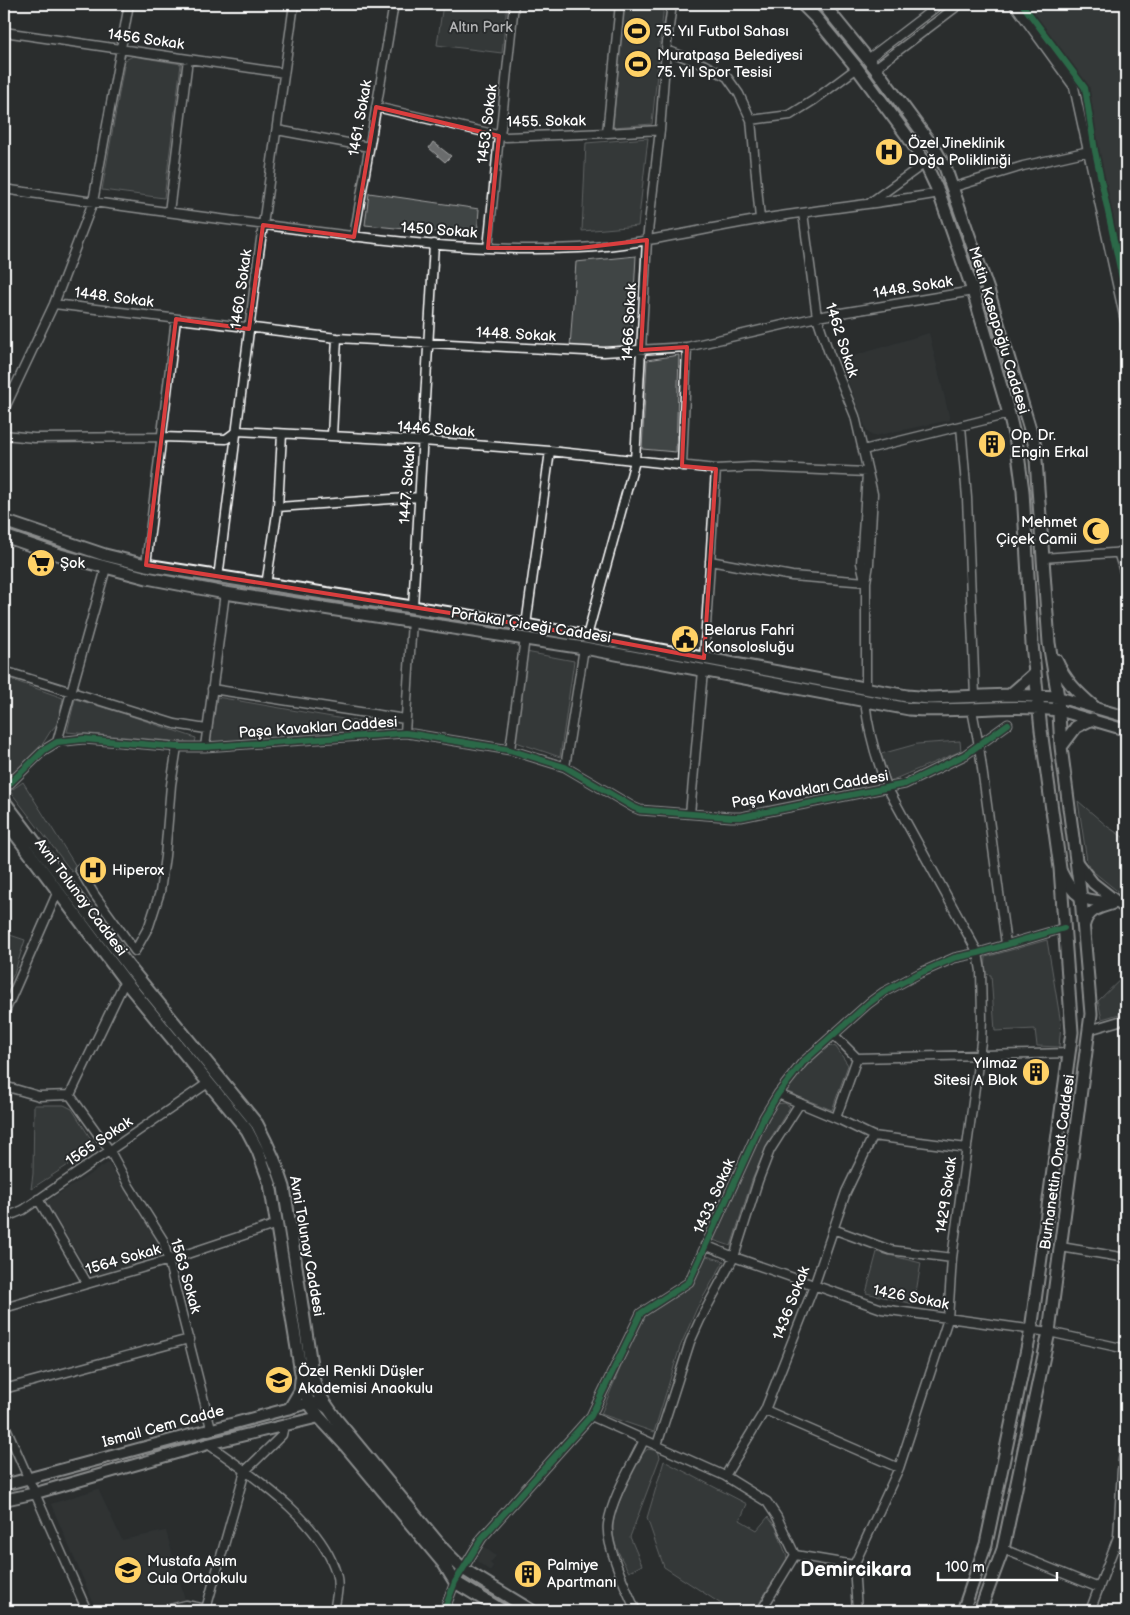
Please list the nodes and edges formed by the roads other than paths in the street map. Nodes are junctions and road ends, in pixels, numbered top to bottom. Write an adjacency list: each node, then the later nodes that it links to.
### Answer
1 (129, 4): 13 (street)
2 (294, 4): 19 (street, 1460. Sokak)
3 (394, 4): 20 (street, 1461. Sokak)
4 (514, 4): 25 (street, 1453. Sokak)
5 (620, 4): 24 (street)
6 (672, 4): 14 (street, 1466 Sokak)
7 (802, 4): 17 (main road, Metin Kasapoğlu Caddesi)
8 (823, 4): 16 (main road, Metin Kasapoğlu Caddesi)
9 (940, 4): 16 (street)
10 (960, 4): 18 (street)
11 (1014, 4): 27 (street)
12 (4, 32): 13 (street, 1456 Sokak)
13 (120, 49): 15 (street, 1456 Sokak); 32 (street)
14 (666, 50): 21 (street); 23 (street, 1466 Sokak)
15 (188, 59): 19 (street, 1456 Sokak); 34 (street)
16 (868, 59): 18 (main road, Metin Kasapoğlu Caddesi)
17 (857, 68): 21 (street); 28 (main road, Metin Kasapoğlu Caddesi)
18 (875, 68): 29 (main road, Metin Kasapoğlu Caddesi)
19 (284, 73): 22 (street, 1460. Sokak)
20 (376, 107): 25 (street, 1455. Sokak); 26 (street, 1461. Sokak)
21 (751, 120): 36 (street)
22 (277, 130): 26 (street); 37 (street, 1460. Sokak)
23 (660, 130): 24 (street, 1455. Sokak); 39 (street, 1466 Sokak)
24 (607, 133): 25 (street, 1455. Sokak)
25 (499, 136): 41 (street, 1453. Sokak)
26 (369, 147): 38 (street, 1461. Sokak)
27 (1089, 151): 29 (street); 46 (street)
28 (925, 163): 31 (main road, Metin Kasapoğlu Caddesi); 33 (street, 1450 Sokak)
29 (954, 187): 72 (main road, Metin Kasapoğlu Caddesi)
30 (4, 189): 32 (street, 1450 Sokak)
31 (940, 193): 33 (street, 1450 Sokak); 42 (main road, Metin Kasapoğlu Caddesi)
32 (93, 202): 34 (street, 1450 Sokak); 43 (street)
33 (872, 202): 35 (street, 1450 Sokak)
34 (169, 212): 37 (street, 1450 Sokak)
35 (803, 213): 36 (street, 1450 Sokak); 44 (street, 1462 Sokak)
36 (760, 219): 39 (street, 1450 Sokak)
37 (263, 225): 38 (street, 1450 Sokak); 47 (street, 1460. Sokak)
38 (354, 237): 40 (street, 1450 Sokak)
39 (647, 240): 41 (street, 1450 Sokak); 51 (street, 1466 Sokak)
40 (434, 244): 41 (street, 1450 Sokak); 49 (street, 1447. Sokak)
41 (488, 248)
42 (974, 291): 44 (street, 1448. Sokak); 53 (main road, Metin Kasapoğlu Caddesi)
43 (54, 304): 45 (street, 1448. Sokak); 52 (street)
44 (816, 317): 50 (street, 1448. Sokak); 61 (street, 1462 Sokak)
45 (176, 319): 47 (street, 1448. Sokak); 59 (street)
46 (1126, 325)
47 (249, 328): 48 (street, 1448. Sokak); 55 (street, 1460. Sokak)
48 (337, 338): 49 (street, 1448. Sokak); 58 (street)
49 (429, 342): 51 (street, 1448. Sokak); 60 (street, 1447. Sokak)
50 (687, 347): 51 (street, 1448. Sokak); 64 (street)
51 (641, 350): 63 (street, 1466 Sokak)
52 (4, 410)
53 (1009, 414): 54 (street); 91 (main road, Metin Kasapoğlu Caddesi)
54 (961, 426): 61 (street); 96 (street)
55 (237, 431): 56 (street, 1446 Sokak); 59 (street, 1446 Sokak); 76 (street, 1460. Sokak)
56 (282, 434): 58 (street, 1446 Sokak); 68 (street)
57 (4, 435): 59 (street, 1446 Sokak)
58 (332, 436): 60 (street, 1446 Sokak)
59 (162, 437): 74 (street)
60 (423, 441): 62 (street, 1446 Sokak); 67 (street, 1447. Sokak)
61 (863, 450): 66 (street, 1462 Sokak)
62 (550, 451): 63 (street, 1446 Sokak); 83 (street)
63 (635, 461): 64 (street, 1446 Sokak); 84 (street, 1466 Sokak)
64 (682, 466): 65 (street, 1446 Sokak)
65 (716, 469): 66 (street, 1446 Sokak); 73 (street)
66 (867, 472): 78 (street, 1462 Sokak)
67 (420, 497): 68 (street); 81 (street, 1447. Sokak)
68 (278, 507): 79 (street)
69 (4, 521): 74 (main road, Portakal Çiceği Caddesi)
70 (4, 536): 75 (main road, Portakal Çiceği Caddesi)
71 (1122, 552): 72 (street); 77 (street)
72 (1044, 558): 86 (main road, Metin Kasapoğlu Caddesi)
73 (710, 561): 78 (street); 88 (street)
74 (146, 565): 76 (main road, Portakal Çiceği Caddesi)
75 (106, 568): 80 (main road, Portakal Çiceği Caddesi); 94 (street)
76 (218, 578): 79 (main road, Portakal Çiceği Caddesi)
77 (1126, 578)
78 (866, 582): 92 (street, 1462 Sokak)
79 (266, 585): 81 (main road, Portakal Çiceği Caddesi)
80 (225, 593): 82 (main road, Portakal Çiceği Caddesi); 93 (street)
81 (412, 607): 83 (main road, Portakal Çiceği Caddesi)
82 (412, 621): 85 (main road, Portakal Çiceği Caddesi); 105 (street)
83 (526, 625): 84 (main road, Portakal Çiceği Caddesi)
84 (588, 636): 88 (main road, Portakal Çiceği Caddesi)
85 (525, 638): 87 (main road, Portakal Çiceği Caddesi); 117 (street)
86 (1050, 643): 97 (main road, Metin Kasapoğlu Caddesi); 100 (main road)
87 (584, 648): 90 (main road, Portakal Çiceği Caddesi); 118 (street)
88 (704, 658): 92 (main road, Portakal Çiceği Caddesi)
89 (4, 671): 94 (street)
90 (703, 671): 98 (main road, Portakal Çiceği Caddesi); 122 (street)
91 (1034, 674): 95 (main road); 99 (main road, Metin Kasapoğlu Caddesi)
92 (866, 688): 96 (main road, Portakal Çiceği Caddesi)
93 (212, 690): 105 (street); 108 (street)
94 (71, 692): 108 (street); 112 (street)
95 (1010, 695): 96 (main road, Portakal Çiceği Caddesi); 99 (main road, Portakal Çiceği Caddesi)
96 (975, 696)
97 (1058, 697): 99 (main road, Portakal Çiceği Caddesi); 100 (main road); 103 (main road, Metin Kasapoğlu Caddesi)
98 (865, 701): 102 (main road, Portakal Çiceği Caddesi); 120 (street, 1429 Sokak)
99 (1038, 705): 101 (main road, Portakal Çiceği Caddesi); 103 (main road, Portakal Çiceği Caddesi); 109 (main road, Burhanettin Onat Caddesi)
100 (1094, 707): 104 (main road)
101 (1013, 708): 102 (main road, Portakal Çiceği Caddesi); 109 (main road)
102 (972, 710): 113 (street)
103 (1058, 710): 106 (main road); 116 (main road, Burhanettin Onat Caddesi)
104 (1126, 717)
105 (406, 719): 111 (street)
106 (1092, 719): 110 (main road); 116 (main road)
107 (1008, 724): 113 (street, Paşa Kavakları Caddesi)
108 (206, 729): 115 (street)
109 (1041, 730): 125 (main road, Burhanettin Onat Caddesi)
110 (1126, 730)
111 (405, 733): 115 (street, Paşa Kavakları Caddesi); 117 (street, Paşa Kavakları Caddesi)
112 (57, 742): 114 (street, Paşa Kavakları Caddesi); 119 (street)
113 (979, 746): 120 (street, Paşa Kavakları Caddesi); 133 (street)
114 (177, 747): 115 (street, Paşa Kavakları Caddesi); 126 (street)
115 (204, 747)
116 (1061, 747): 124 (main road, Burhanettin Onat Caddesi)
117 (510, 750): 118 (street, Paşa Kavakları Caddesi)
118 (564, 767): 122 (street, Paşa Kavakları Caddesi)
119 (4, 789)
120 (888, 789): 122 (street, Paşa Kavakları Caddesi); 134 (street, 1429 Sokak)
121 (4, 801): 175 (main road, Avni Tolunay Caddesi)
122 (690, 814)
123 (4, 820): 127 (main road, Avni Tolunay Caddesi)
124 (1076, 862): 128 (main road, Burhanettin Onat Caddesi); 129 (main road)
125 (1060, 868): 128 (main road); 131 (main road, Burhanettin Onat Caddesi)
126 (79, 869)
127 (58, 891): 135 (main road, Avni Tolunay Caddesi); 136 (street)
128 (1081, 898): 129 (main road); 132 (main road, Burhanettin Onat Caddesi)
129 (1117, 903): 130 (main road); 132 (main road)
130 (1126, 909)
131 (1064, 928): 133 (street, 1433. Sokak); 141 (main road, Burhanettin Onat Caddesi)
132 (1083, 930): 139 (main road, Burhanettin Onat Caddesi)
133 (1006, 944): 134 (street, 1433. Sokak)
134 (978, 953): 140 (street, 1433. Sokak); 142 (street, 1429 Sokak)
135 (126, 981): 144 (main road, Avni Tolunay Caddesi); 147 (street)
136 (6, 1002): 137 (street)
137 (4, 1014)
138 (1126, 1019): 139 (street)
139 (1089, 1030): 158 (main road, Burhanettin Onat Caddesi)
140 (833, 1034): 143 (street); 146 (street, 1433. Sokak)
141 (1070, 1053): 142 (street); 167 (main road, Burhanettin Onat Caddesi)
142 (980, 1054): 143 (street); 151 (street, 1429 Sokak)
143 (856, 1058): 149 (street)
144 (208, 1083): 152 (street, 1565 Sokak); 155 (main road, Avni Tolunay Caddesi)
145 (4, 1086): 147 (street)
146 (778, 1094): 148 (street); 157 (street, 1433. Sokak)
147 (70, 1095): 152 (street, 1563 Sokak)
148 (800, 1103): 149 (street); 159 (street)
149 (836, 1118): 150 (street)
150 (873, 1136): 151 (street); 156 (street, 1436 Sokak)
151 (967, 1148): 160 (street, 1429 Sokak)
152 (110, 1151): 153 (street, 1565 Sokak); 162 (street, 1563 Sokak)
153 (38, 1199): 154 (street, 1565 Sokak); 163 (street)
154 (4, 1218)
155 (277, 1224): 162 (street, 1564 Sokak); 171 (main road, Avni Tolunay Caddesi)
156 (833, 1229): 160 (street); 164 (street, 1436 Sokak)
157 (706, 1245): 159 (street, 1426 Sokak); 177 (street, 1433. Sokak)
158 (1061, 1247): 161 (street); 168 (main road, Burhanettin Onat Caddesi)
159 (734, 1257): 164 (street, 1426 Sokak); 185 (street)
160 (952, 1258): 166 (street, 1429 Sokak)
161 (1126, 1258)
162 (169, 1260): 163 (street, 1564 Sokak); 169 (street, 1563 Sokak)
163 (88, 1283): 165 (street, 1564 Sokak)
164 (814, 1286): 166 (street, 1426 Sokak); 176 (street, 1436 Sokak)
165 (4, 1308)
166 (948, 1319): 167 (street, 1426 Sokak); 187 (street, 1429 Sokak)
167 (1031, 1330): 168 (street, 1426 Sokak); 212 (main road, Burhanettin Onat Caddesi)
168 (1049, 1332): 170 (street, 1426 Sokak); 195 (main road, Burhanettin Onat Caddesi)
169 (189, 1339): 172 (street); 181 (street, 1563 Sokak)
170 (1126, 1349)
171 (302, 1378): 173 (main road, Avni Tolunay Caddesi); 174 (main road)
172 (4, 1389)
173 (309, 1403): 174 (main road, Ismail Cem Cadde); 175 (main road); 178 (main road, Avni Tolunay Caddesi)
174 (290, 1408): 181 (main road, Ismail Cem Cadde)
175 (329, 1409): 198 (main road, Avni Tolunay Caddesi)
176 (765, 1410): 187 (street); 189 (street, 1436 Sokak)
177 (591, 1416): 183 (street); 198 (street, 1433. Sokak)
178 (319, 1418): 180 (main road, Ismail Cem Cadde); 199 (main road, Avni Tolunay Caddesi)
179 (4, 1423): 190 (street)
180 (284, 1426): 184 (main road, Ismail Cem Cadde); 188 (street)
181 (211, 1428): 190 (main road, Ismail Cem Cadde)
182 (1126, 1432): 186 (street)
183 (644, 1440): 185 (street); 209 (street)
184 (208, 1444): 188 (street); 192 (main road, Ismail Cem Cadde)
185 (657, 1445): 189 (street)
186 (1125, 1451): 194 (street)
187 (899, 1468): 197 (street, 1429 Sokak)
188 (245, 1471): 201 (street); 205 (street)
189 (725, 1476): 196 (street)
190 (29, 1478): 191 (main road, Ismail Cem Cadde); 192 (street)
191 (4, 1485)
192 (36, 1493): 193 (main road, Ismail Cem Cadde); 202 (street)
193 (4, 1500)
194 (1122, 1539): 200 (street)
195 (1003, 1549): 200 (street); 213 (main road, Burhanettin Onat Caddesi)
196 (795, 1555): 197 (street); 210 (street)
197 (854, 1565): 211 (street, 1429 Sokak)
198 (463, 1569): 199 (street); 208 (main road, Avni Tolunay Caddesi)
199 (455, 1582): 206 (street); 207 (main road)
200 (1099, 1588): 214 (street)
201 (206, 1609): 203 (street); 204 (street)
202 (87, 1611)
203 (162, 1611)
204 (216, 1611)
205 (334, 1611)
206 (444, 1611)
207 (503, 1611)
208 (532, 1611)
209 (636, 1611)
210 (762, 1611)
211 (857, 1611)
212 (963, 1611)
213 (980, 1611)
214 (1090, 1611)

